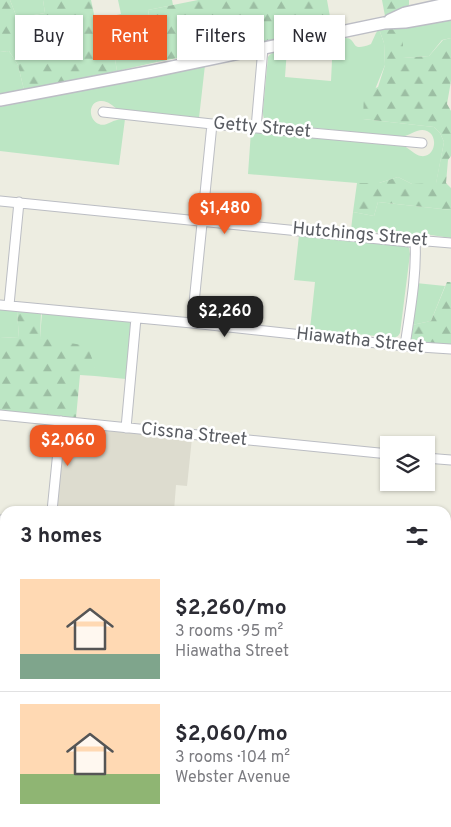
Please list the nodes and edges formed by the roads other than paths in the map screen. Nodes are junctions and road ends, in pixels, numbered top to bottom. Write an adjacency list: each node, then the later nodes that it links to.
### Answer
1 (451, 3): 3 (main road)
2 (451, 14): 3 (main road)
3 (384, 23): 4 (main road)
4 (264, 48)
5 (202, 60): 7 (main road)
6 (262, 60): 10 (street)
7 (0, 100)
8 (103, 112): 9 (street, Getty Street)
9 (212, 124): 10 (street, Getty Street); 14 (street)
10 (256, 128): 11 (street, Getty Street)
11 (422, 143)
12 (0, 201): 13 (street, Hutchings Street)
13 (19, 202): 14 (street, Hutchings Street); 17 (street)
14 (203, 220): 15 (street, Hutchings Street); 19 (street)
15 (415, 240): 16 (street, Hutchings Street); 20 (street)
16 (451, 244)
17 (4, 305): 18 (street, Hiawatha Street)
18 (136, 318): 19 (street, Hiawatha Street); 24 (street)
19 (192, 323): 20 (street, Hiawatha Street)
20 (405, 346): 21 (street, Hiawatha Street)
21 (451, 349)
22 (0, 415): 23 (street, Cissna Street)
23 (61, 421): 24 (street, Cissna Street); 28 (street)
24 (126, 428): 25 (street, Cissna Street)
25 (380, 453)
26 (435, 459): 27 (street)
27 (451, 460)
28 (52, 506)

